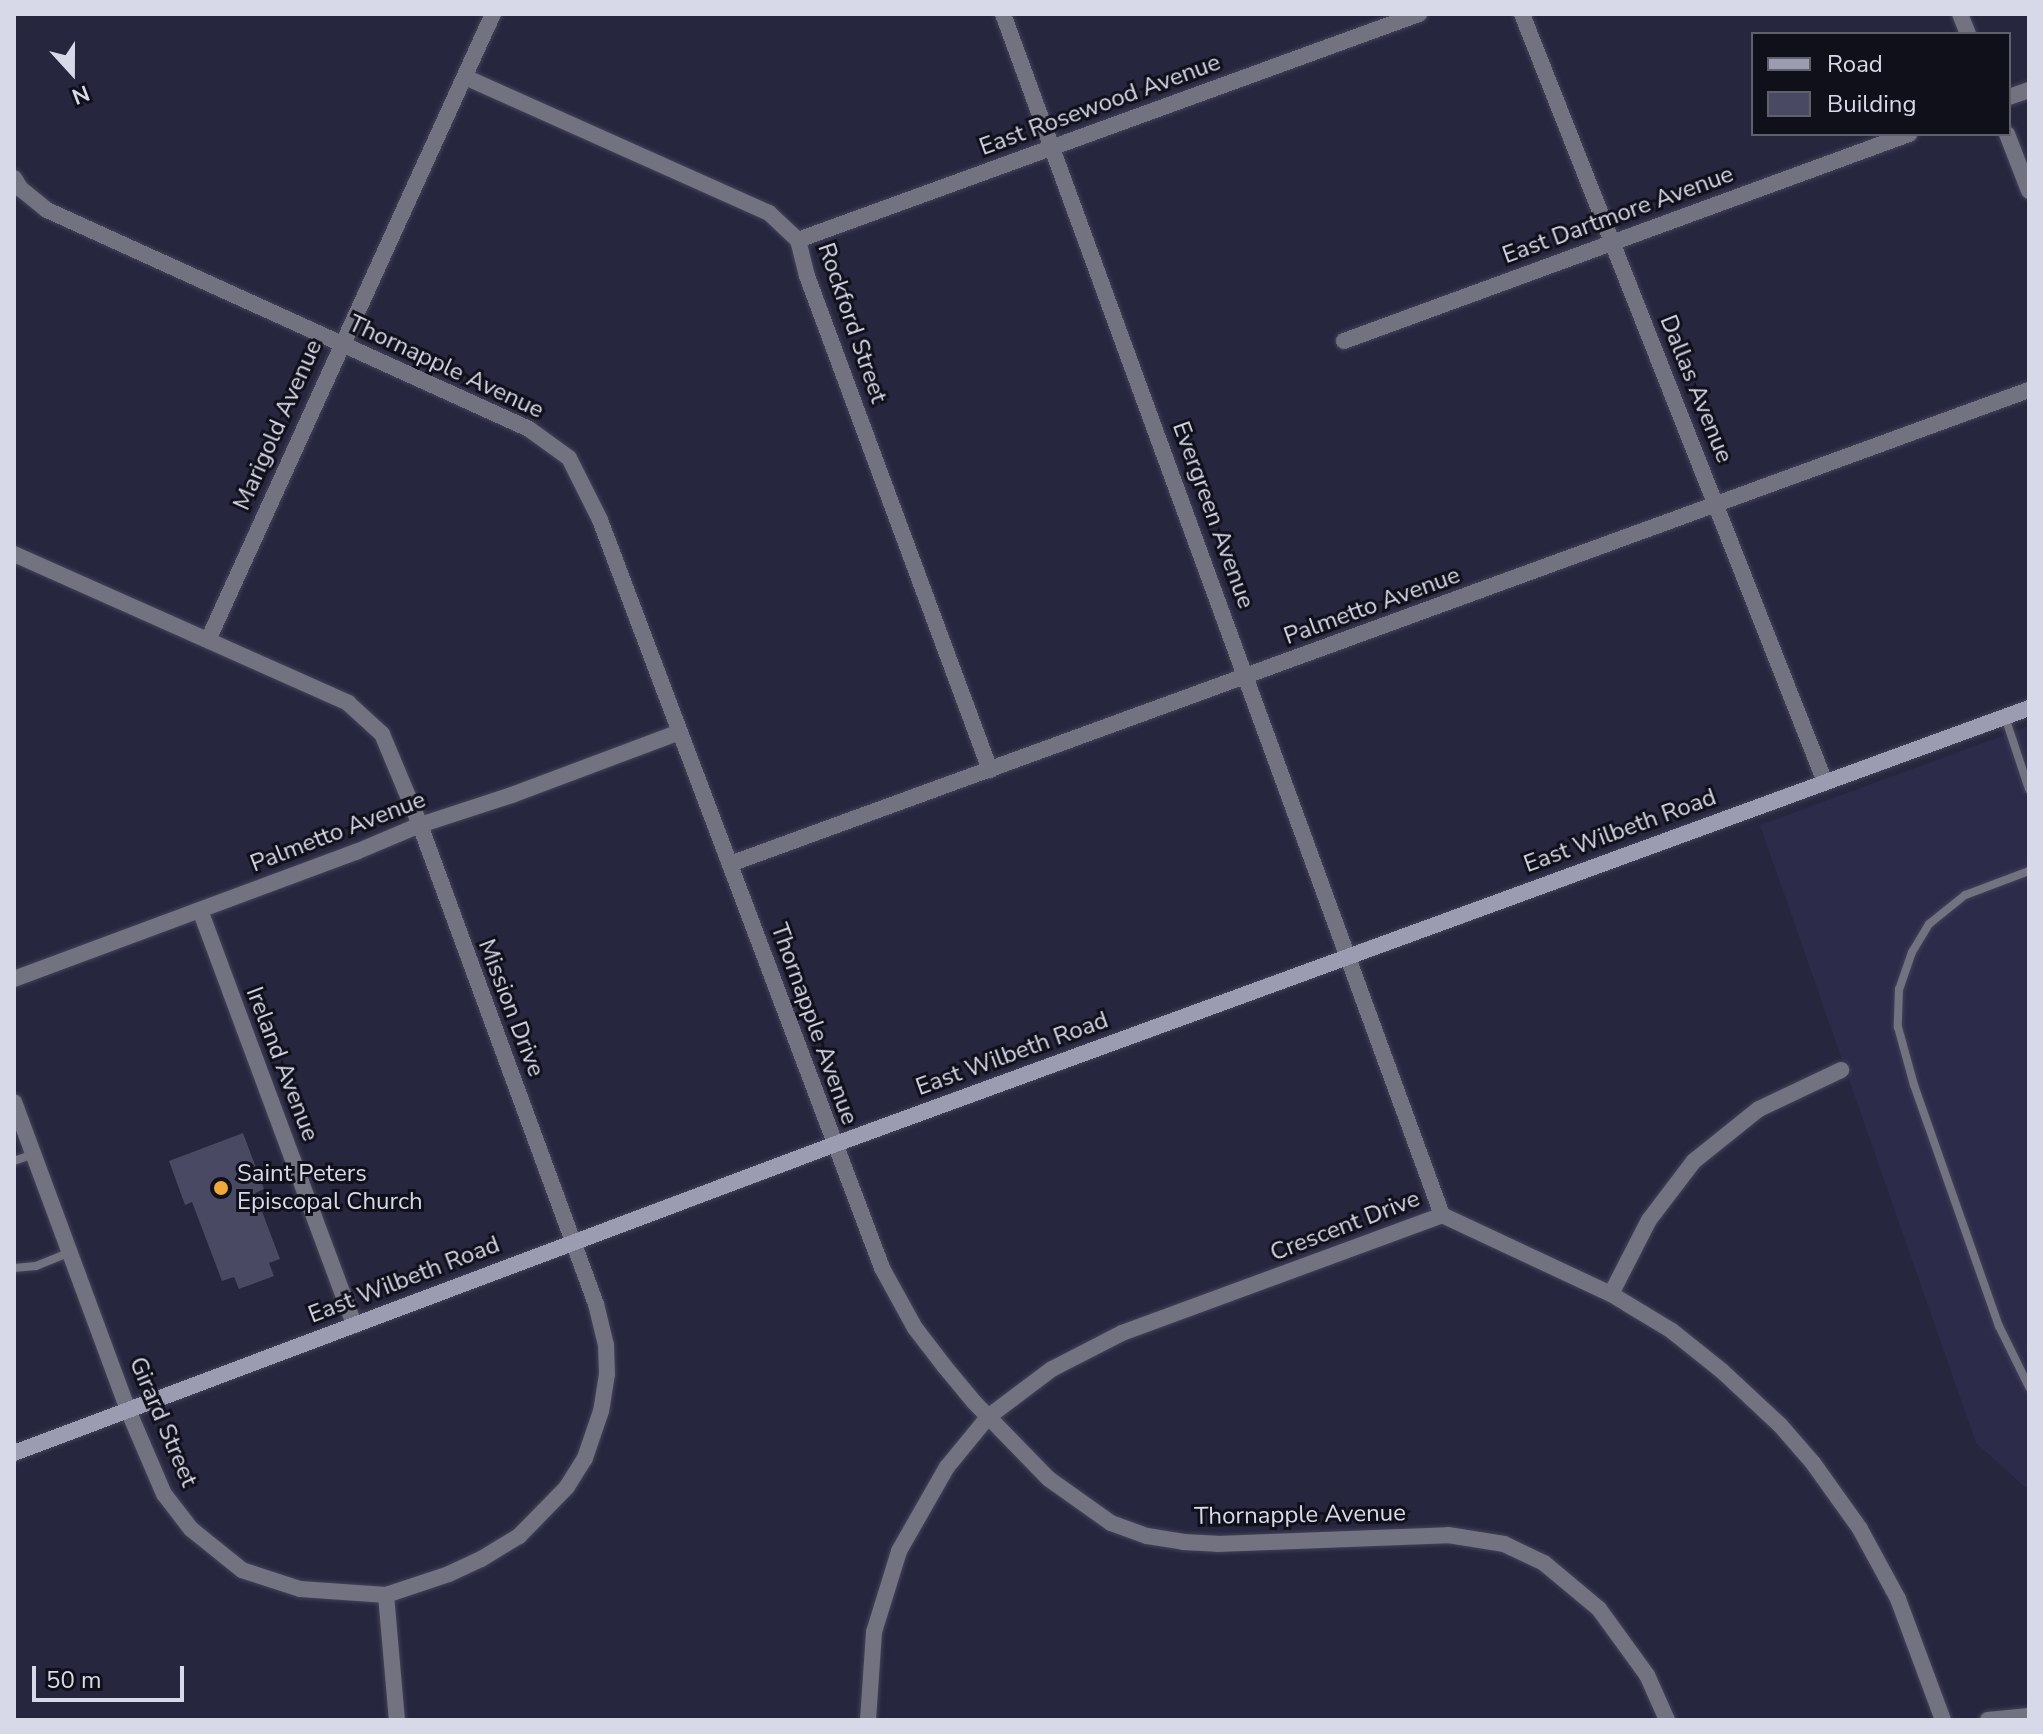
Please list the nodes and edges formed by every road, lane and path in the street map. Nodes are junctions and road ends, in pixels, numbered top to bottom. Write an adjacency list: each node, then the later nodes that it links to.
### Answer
1 (493, 14): 5 (street, Marigold Avenue)
2 (1003, 14): 8 (street, Evergreen Avenue)
3 (1419, 14): 8 (street, East Rosewood Avenue)
4 (1522, 14): 12 (street, Dallas Avenue)
5 (465, 77): 11 (street, Rockford Street); 14 (street, Marigold Avenue)
6 (1904, 136): 12 (street, East Dartmore Avenue)
7 (2008, 136): 10 (street)
8 (1052, 148): 11 (street, East Rosewood Avenue); 19 (street, Evergreen Avenue)
9 (14, 178): 14 (street, Thornapple Avenue)
10 (2029, 191)
11 (798, 240): 23 (street, Rockford Street)
12 (1612, 242): 13 (street, East Dartmore Avenue); 16 (street, Dallas Avenue)
13 (1344, 341)
14 (340, 345): 18 (street, Marigold Avenue); 22 (street, Thornapple Avenue)
15 (2029, 390): 16 (street, Palmetto Avenue)
16 (1716, 506): 19 (street, Palmetto Avenue); 24 (street, Dallas Avenue)
17 (14, 554): 18 (street, Mission Drive)
18 (209, 638): 26 (street, Mission Drive)
19 (1248, 677): 23 (street, Palmetto Avenue); 30 (street, Evergreen Avenue)
20 (2029, 708): 21 (main road, East Wilbeth Road)
21 (2005, 717): 24 (main road, East Wilbeth Road); 25 (lane)
22 (680, 732): 26 (street, Palmetto Avenue); 27 (street, Thornapple Avenue)
23 (990, 770): 27 (street, Palmetto Avenue)
24 (1825, 782): 30 (main road, East Wilbeth Road)
25 (2029, 789)
26 (420, 825): 29 (street, Palmetto Avenue); 38 (street, Mission Drive)
27 (730, 864): 34 (street, Thornapple Avenue)
28 (2029, 871): 43 (lane)
29 (200, 910): 31 (street, Palmetto Avenue); 42 (street, Ireland Avenue)
30 (1348, 957): 34 (main road, East Wilbeth Road); 37 (street, Evergreen Avenue)
31 (14, 979)
32 (1841, 1070): 41 (street)
33 (14, 1102): 35 (street, Girard Street)
34 (833, 1145): 38 (main road, East Wilbeth Road); 45 (street, Thornapple Avenue)
35 (34, 1154): 36 (lane); 39 (street, Girard Street)
36 (14, 1161)
37 (1442, 1215): 41 (street, Crescent Drive); 45 (street, Crescent Drive)
38 (573, 1242): 42 (main road, East Wilbeth Road); 47 (street, Mission Drive)
39 (70, 1252): 40 (lane); 44 (street, Girard Street)
40 (14, 1268)
41 (1611, 1294): 52 (street, Crescent Drive)
42 (354, 1325): 44 (main road, East Wilbeth Road)
43 (2029, 1387)
44 (128, 1410): 46 (main road, East Wilbeth Road); 47 (street, Girard Street)
45 (988, 1417): 50 (street, Crescent Drive); 51 (street, Thornapple Avenue)
46 (14, 1453)
47 (386, 1595): 49 (street)
48 (2029, 1716): 53 (street)
49 (397, 1720)
50 (868, 1720)
51 (1667, 1720)
52 (1943, 1720)
53 (1988, 1720)

